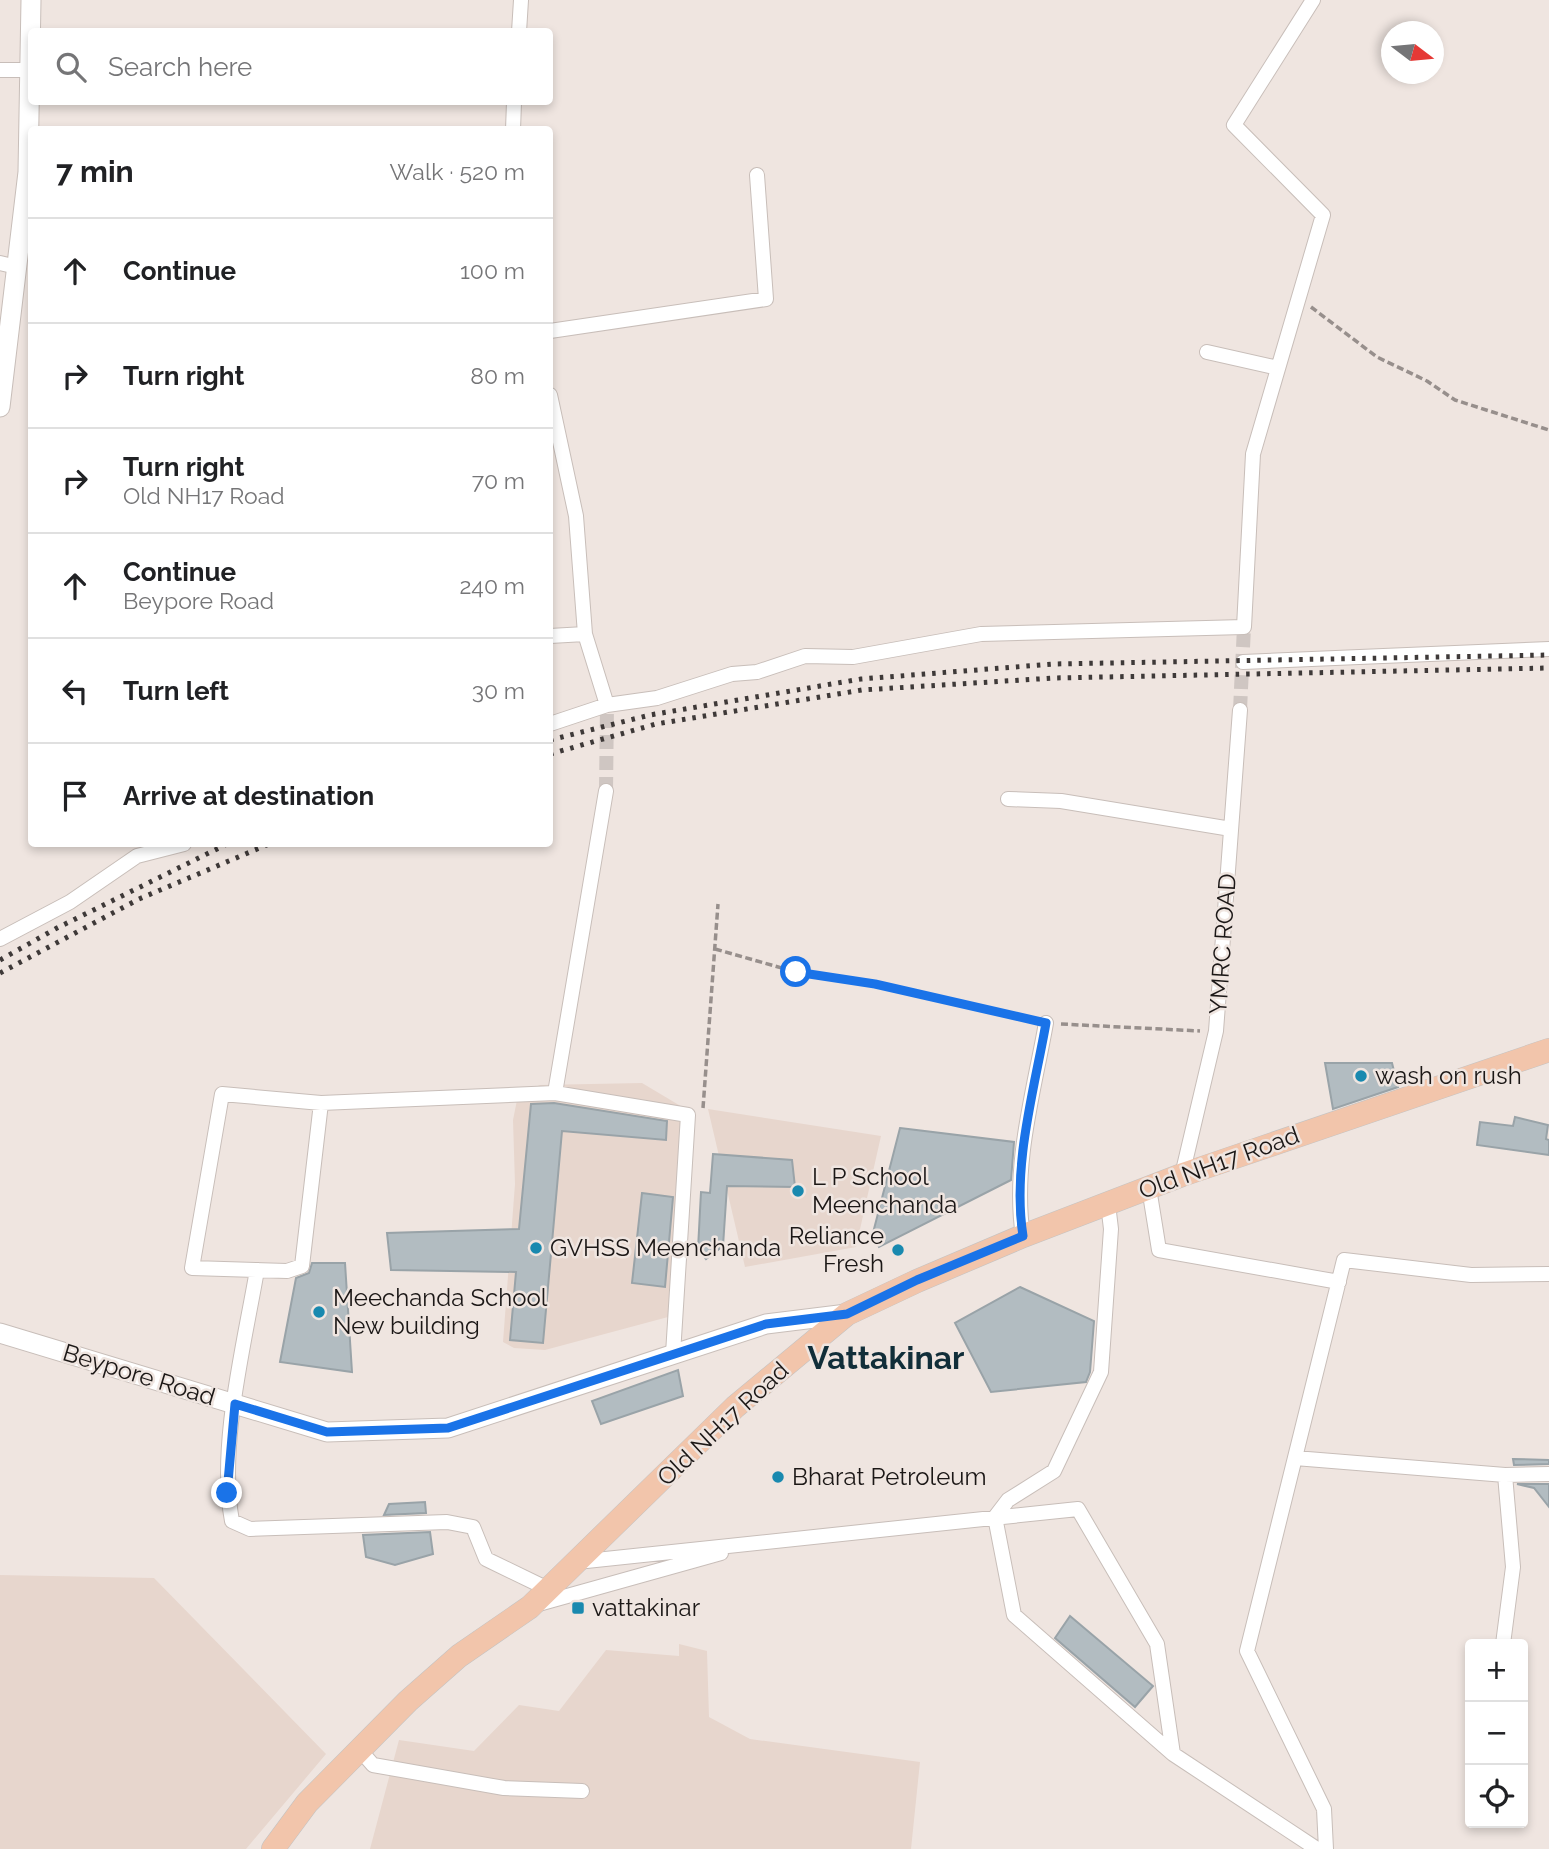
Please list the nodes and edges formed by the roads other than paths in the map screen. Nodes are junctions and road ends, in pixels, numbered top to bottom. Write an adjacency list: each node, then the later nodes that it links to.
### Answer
1 (31, 0): 4 (main road)
2 (521, 0): 5 (street)
3 (1313, 0): 17 (street)
4 (31, 28)
5 (519, 28)
6 (0, 70): 7 (street)
7 (28, 70)
8 (30, 105): 10 (main road)
9 (514, 105): 11 (street)
10 (29, 126)
11 (513, 126)
12 (28, 172): 14 (main road)
13 (757, 175): 15 (street)
14 (9, 265): 18 (main road)
15 (553, 331)
16 (1207, 352): 17 (street)
17 (1278, 368): 24 (street)
18 (0, 407)
19 (553, 409): 20 (street)
20 (585, 634): 21 (street); 24 (street)
21 (553, 636)
22 (1549, 649): 23 (street)
23 (1242, 662)
24 (607, 705): 26 (street)
25 (1240, 710): 29 (street, YMRC ROAD)
26 (553, 723)
27 (606, 791): 34 (street)
28 (1008, 799): 29 (street)
29 (1231, 829): 36 (street, YMRC ROAD)
30 (172, 847): 31 (street)
31 (0, 939)
32 (1046, 1023): 39 (street)
33 (1549, 1050): 36 (main road, Old NH17 Road)
34 (555, 1093): 35 (street); 45 (street)
35 (321, 1103): 40 (street); 40 (street)
36 (1182, 1175): 37 (main road, Old NH17 Road)
37 (1149, 1188): 38 (main road, Old NH17 Road); 42 (street)
38 (1108, 1204): 39 (main road, Old NH17 Road); 50 (street)
39 (1023, 1236): 43 (main road, Old NH17 Road)
40 (257, 1270): 46 (street)
41 (1549, 1274): 42 (street)
42 (1339, 1282): 47 (street)
43 (847, 1314): 45 (main road, Beypore Road); 52 (main road, Old NH17 Road)
44 (0, 1333): 46 (main road, Beypore Road)
45 (673, 1354): 46 (main road, Beypore Road)
46 (235, 1404): 53 (street)
47 (1295, 1458): 49 (street); 61 (street)
48 (1549, 1474): 49 (street)
49 (1506, 1475): 55 (street)
50 (995, 1517): 51 (street); 57 (street); 57 (street)
51 (763, 1541): 52 (street); 54 (street)
52 (575, 1563): 53 (main road, Old NH17 Road)
53 (548, 1590): 54 (main road, Old NH17 Road)
54 (530, 1607): 56 (main road, Old NH17 Road)
55 (1504, 1639)
56 (359, 1749): 58 (street); 59 (main road, Old NH17 Road)
57 (1173, 1754): 60 (street)
58 (582, 1791)
59 (272, 1849)
60 (1317, 1849)
61 (1326, 1849)

